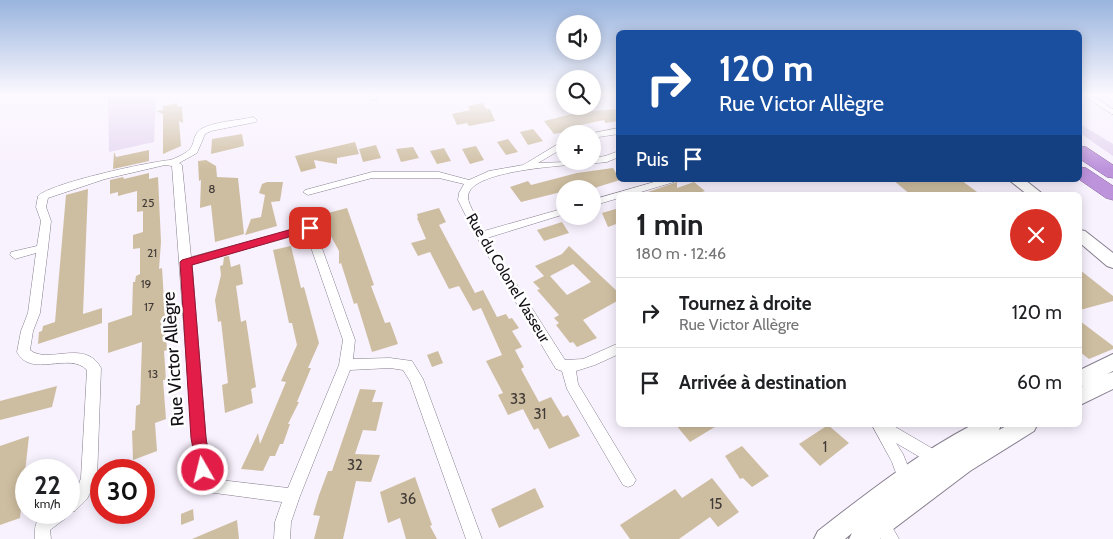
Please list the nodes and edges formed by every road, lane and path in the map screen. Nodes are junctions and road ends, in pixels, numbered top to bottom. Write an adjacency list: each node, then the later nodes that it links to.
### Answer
1 (253, 120): 9 (street)
2 (616, 131): 3 (street)
3 (601, 134)
4 (556, 149): 11 (street)
5 (1082, 152): 13 (highway)
6 (616, 155): 7 (street)
7 (601, 160)
8 (1082, 160): 14 (highway)
9 (172, 162): 30 (street); 33 (street, Rue Victor Allègre)
10 (556, 165): 11 (street)
11 (524, 169): 18 (street)
12 (1082, 173): 23 (highway)
13 (1113, 173)
14 (1113, 181)
15 (664, 182): 20 (street)
16 (1010, 182): 21 (main road)
17 (1019, 182): 22 (main road)
18 (470, 183): 19 (street); 28 (street, Rue du Colonel Vasseur)
19 (308, 192)
20 (629, 192)
21 (1024, 192)
22 (1033, 192)
23 (1113, 194)
24 (616, 196): 25 (street)
25 (601, 200)
26 (556, 214): 28 (street)
27 (1082, 229): 31 (main road)
28 (481, 236): 38 (street, Rue du Colonel Vasseur)
29 (1082, 237): 34 (main road)
30 (43, 248): 32 (street); 49 (street)
31 (1113, 252)
32 (15, 255)
33 (186, 262): 37 (street); 50 (street, Rue Victor Allègre)
34 (1113, 262)
35 (616, 349): 38 (street)
36 (1113, 362): 39 (main road)
37 (346, 366): 50 (street); 55 (street)
38 (568, 367): 48 (street, Rue du Colonel Vasseur)
39 (1082, 378)
40 (1113, 380): 41 (main road)
41 (1082, 396)
42 (879, 427): 47 (street)
43 (881, 427): 46 (street)
44 (988, 427): 46 (main road)
45 (1023, 427): 52 (main road)
46 (935, 458): 47 (main road)
47 (905, 479): 56 (main road)
48 (628, 480)
49 (80, 496)
50 (292, 496): 54 (street)
51 (45, 524): 53 (street)
52 (886, 531): 57 (main road)
53 (43, 539)
54 (282, 539)
55 (474, 539)
56 (826, 539)
57 (861, 539)

